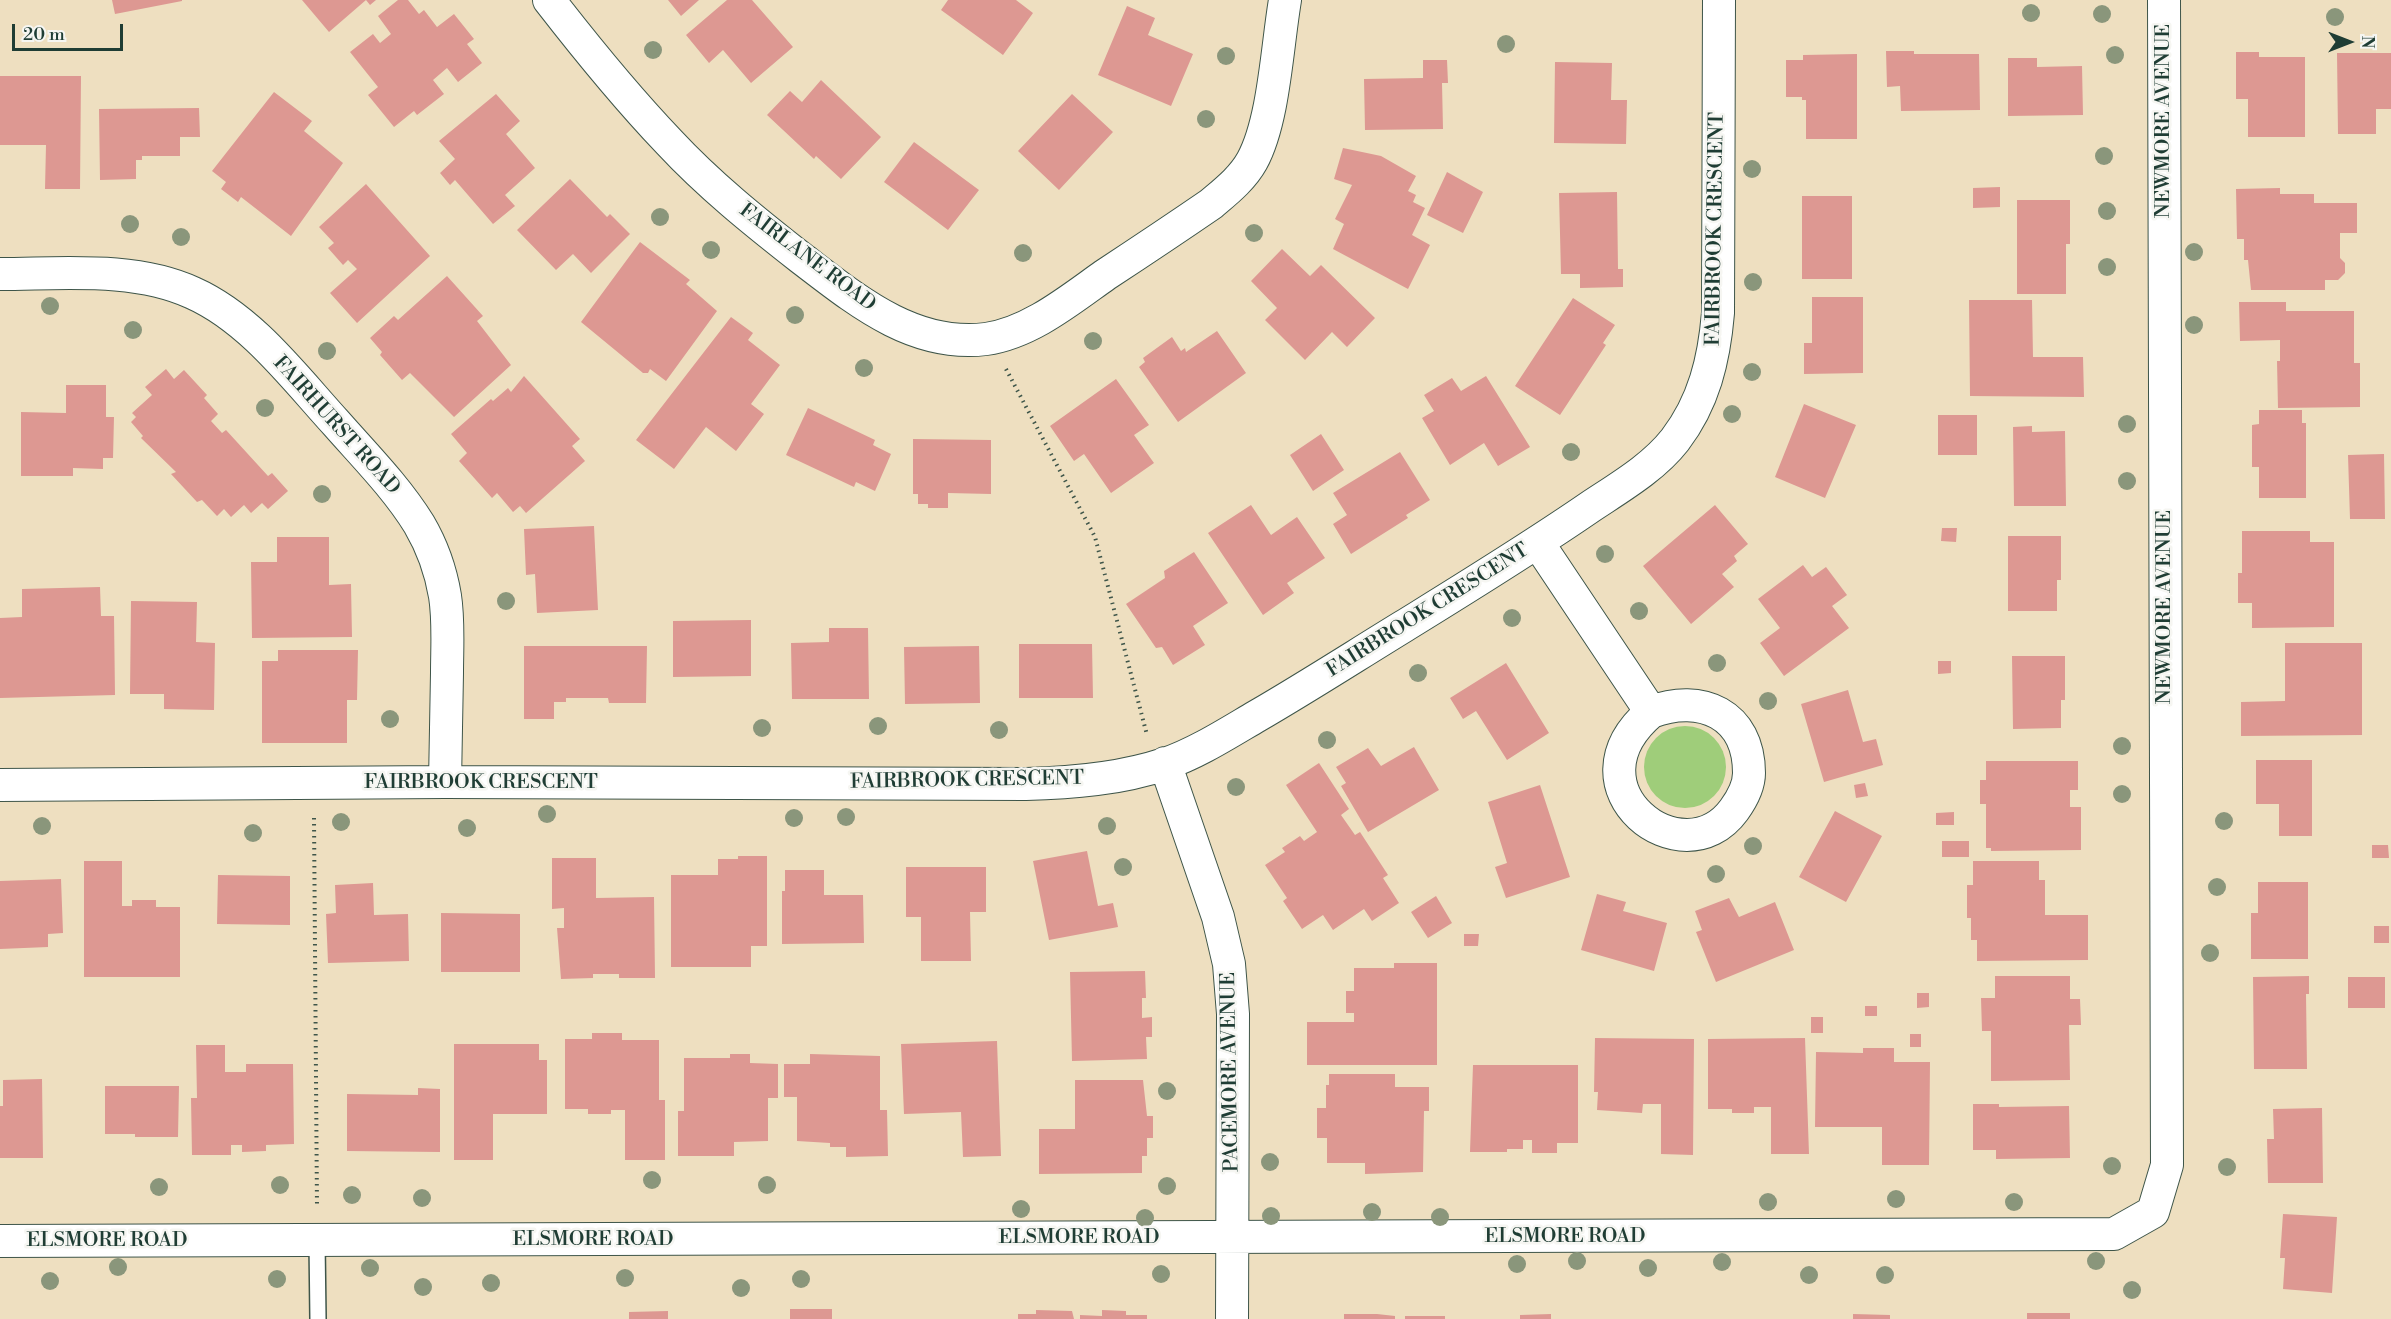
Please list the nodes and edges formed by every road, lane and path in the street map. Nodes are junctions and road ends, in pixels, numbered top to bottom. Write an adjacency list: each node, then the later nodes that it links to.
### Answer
1 (549, 0): 6 (street, FAIRLANE ROAD)
2 (1285, 0): 6 (street, FAIRLANE ROAD)
3 (1719, 0): 7 (street, FAIRBROOK CRESCENT)
4 (2164, 0): 13 (street, NEWMORE AVENUE)
5 (0, 274): 10 (street, FAIRHURST ROAD)
6 (989, 339): 9 (path)
7 (1538, 543): 8 (street); 9 (street, FAIRBROOK CRESCENT)
8 (1651, 712): 8 (street)
9 (1165, 763): 10 (street, FAIRBROOK CRESCENT); 14 (street, PACEMORE AVENUE)
10 (445, 782): 12 (street, FAIRBROOK CRESCENT)
11 (0, 785): 12 (street, FAIRBROOK CRESCENT)
12 (314, 785): 16 (path)
13 (2153, 1212): 14 (street, ELSMORE ROAD)
14 (1232, 1237): 16 (street, ELSMORE ROAD); 18 (street, PACEMORE AVENUE)
15 (0, 1241): 16 (street, ELSMORE ROAD)
16 (317, 1241): 17 (lane)
17 (318, 1319)
18 (1232, 1319)

